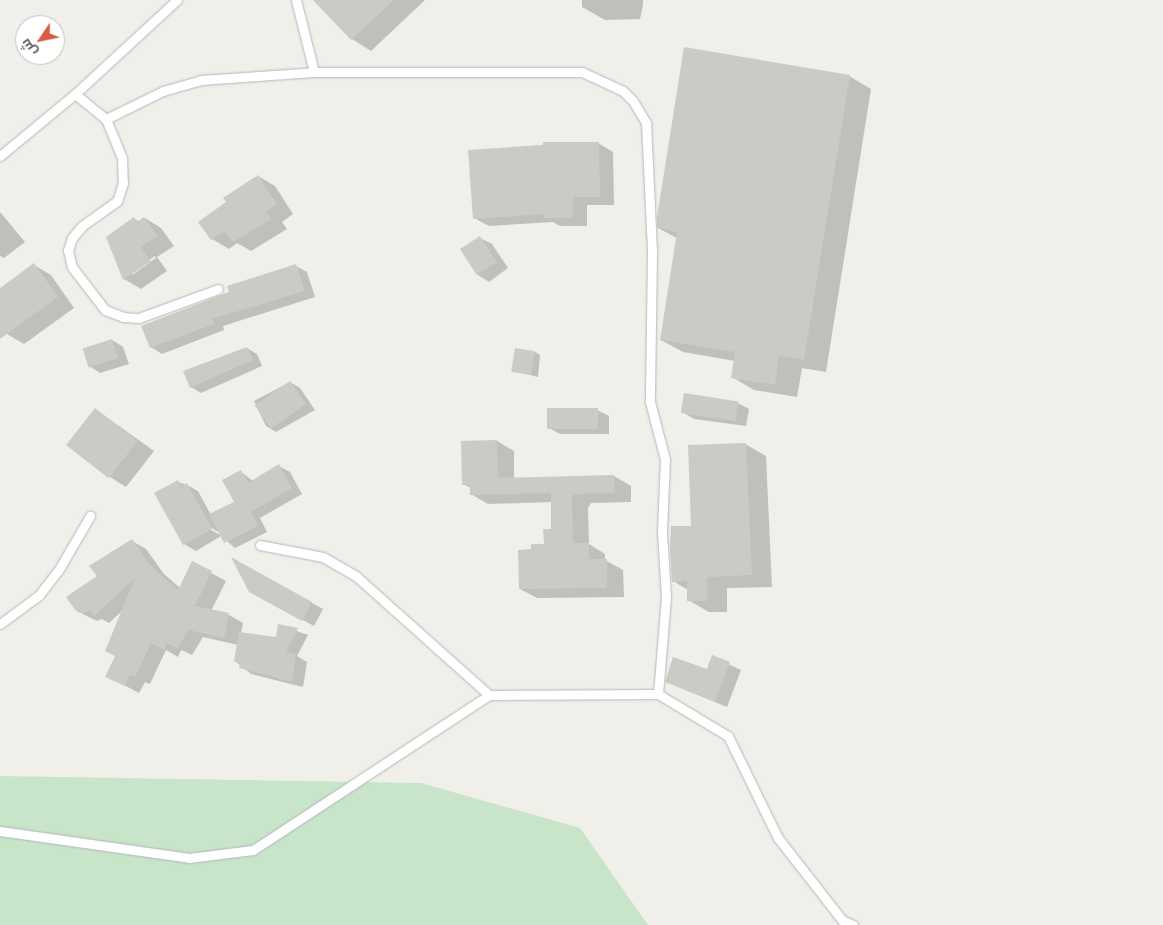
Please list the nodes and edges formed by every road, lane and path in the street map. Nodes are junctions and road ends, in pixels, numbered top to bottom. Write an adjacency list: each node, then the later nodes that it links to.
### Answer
1 (177, 0): 4 (lane)
2 (296, 0): 3 (lane)
3 (314, 72): 5 (lane); 11 (lane)
4 (76, 94): 5 (lane); 6 (lane)
5 (106, 119): 7 (lane)
6 (0, 156)
7 (218, 289)
8 (90, 516): 10 (lane)
9 (260, 545): 12 (lane)
10 (0, 624)
11 (658, 694): 12 (lane); 14 (lane)
12 (489, 696): 13 (lane)
13 (0, 831)
14 (853, 925)

